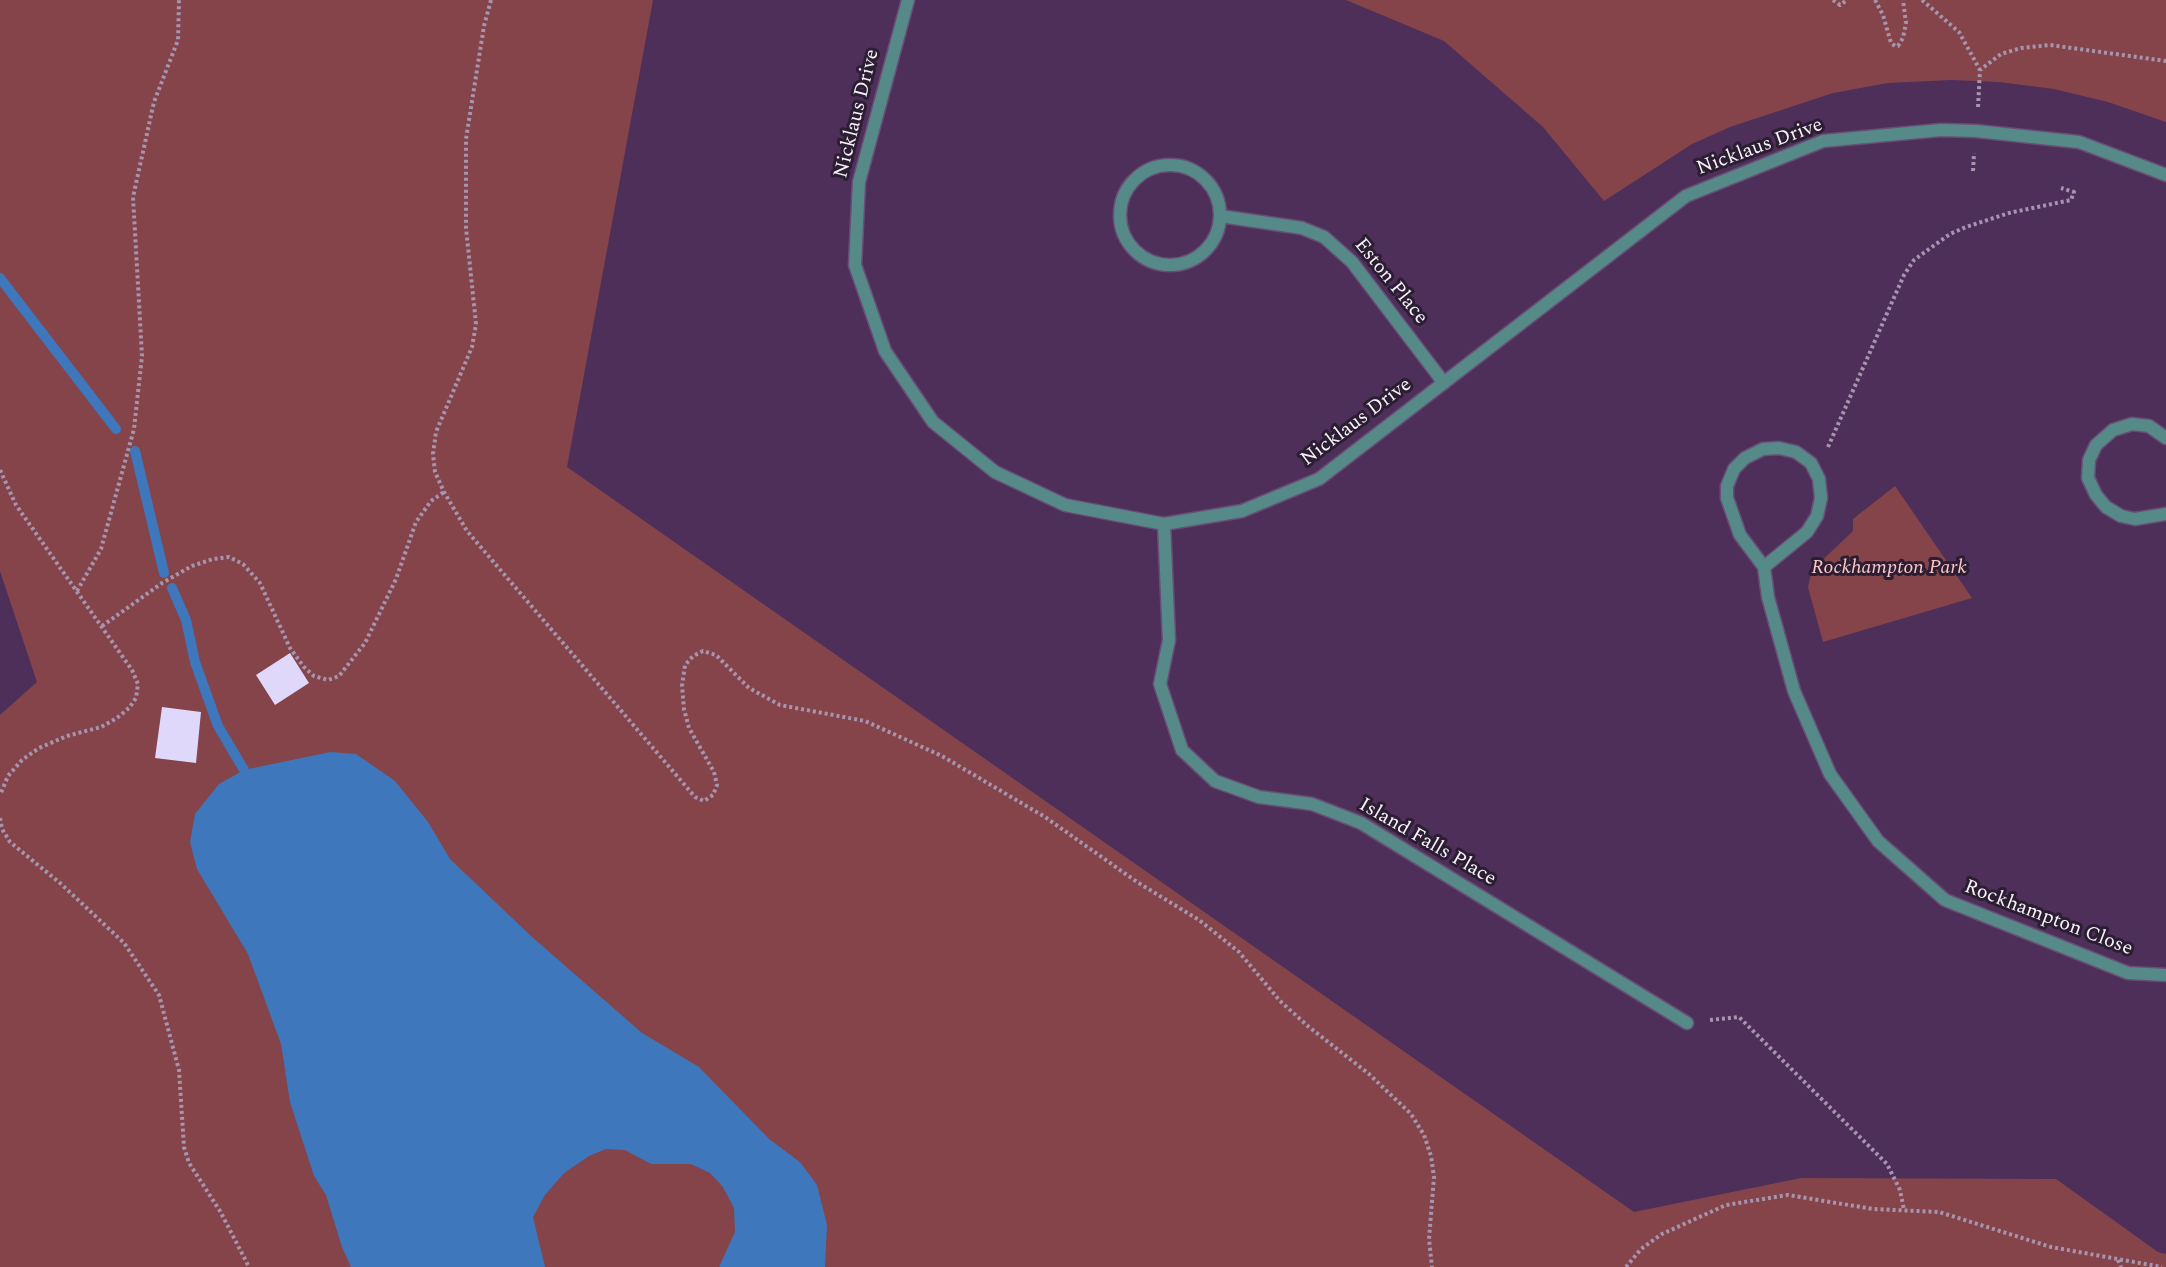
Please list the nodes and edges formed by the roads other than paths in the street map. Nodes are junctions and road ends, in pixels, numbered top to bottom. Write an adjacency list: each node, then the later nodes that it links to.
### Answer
1 (908, 0): 7 (street, Nicklaus Drive)
2 (2166, 175): 4 (street, Nicklaus Drive)
3 (1220, 216): 3 (street); 4 (street, Eston Place)
4 (1444, 383): 7 (street, Nicklaus Drive)
5 (2166, 438): 6 (street)
6 (2166, 513)
7 (1164, 524): 10 (street, Island Falls Place)
8 (1764, 567): 8 (street); 9 (street, Rockhampton Close)
9 (2166, 975)
10 (1687, 1023)

